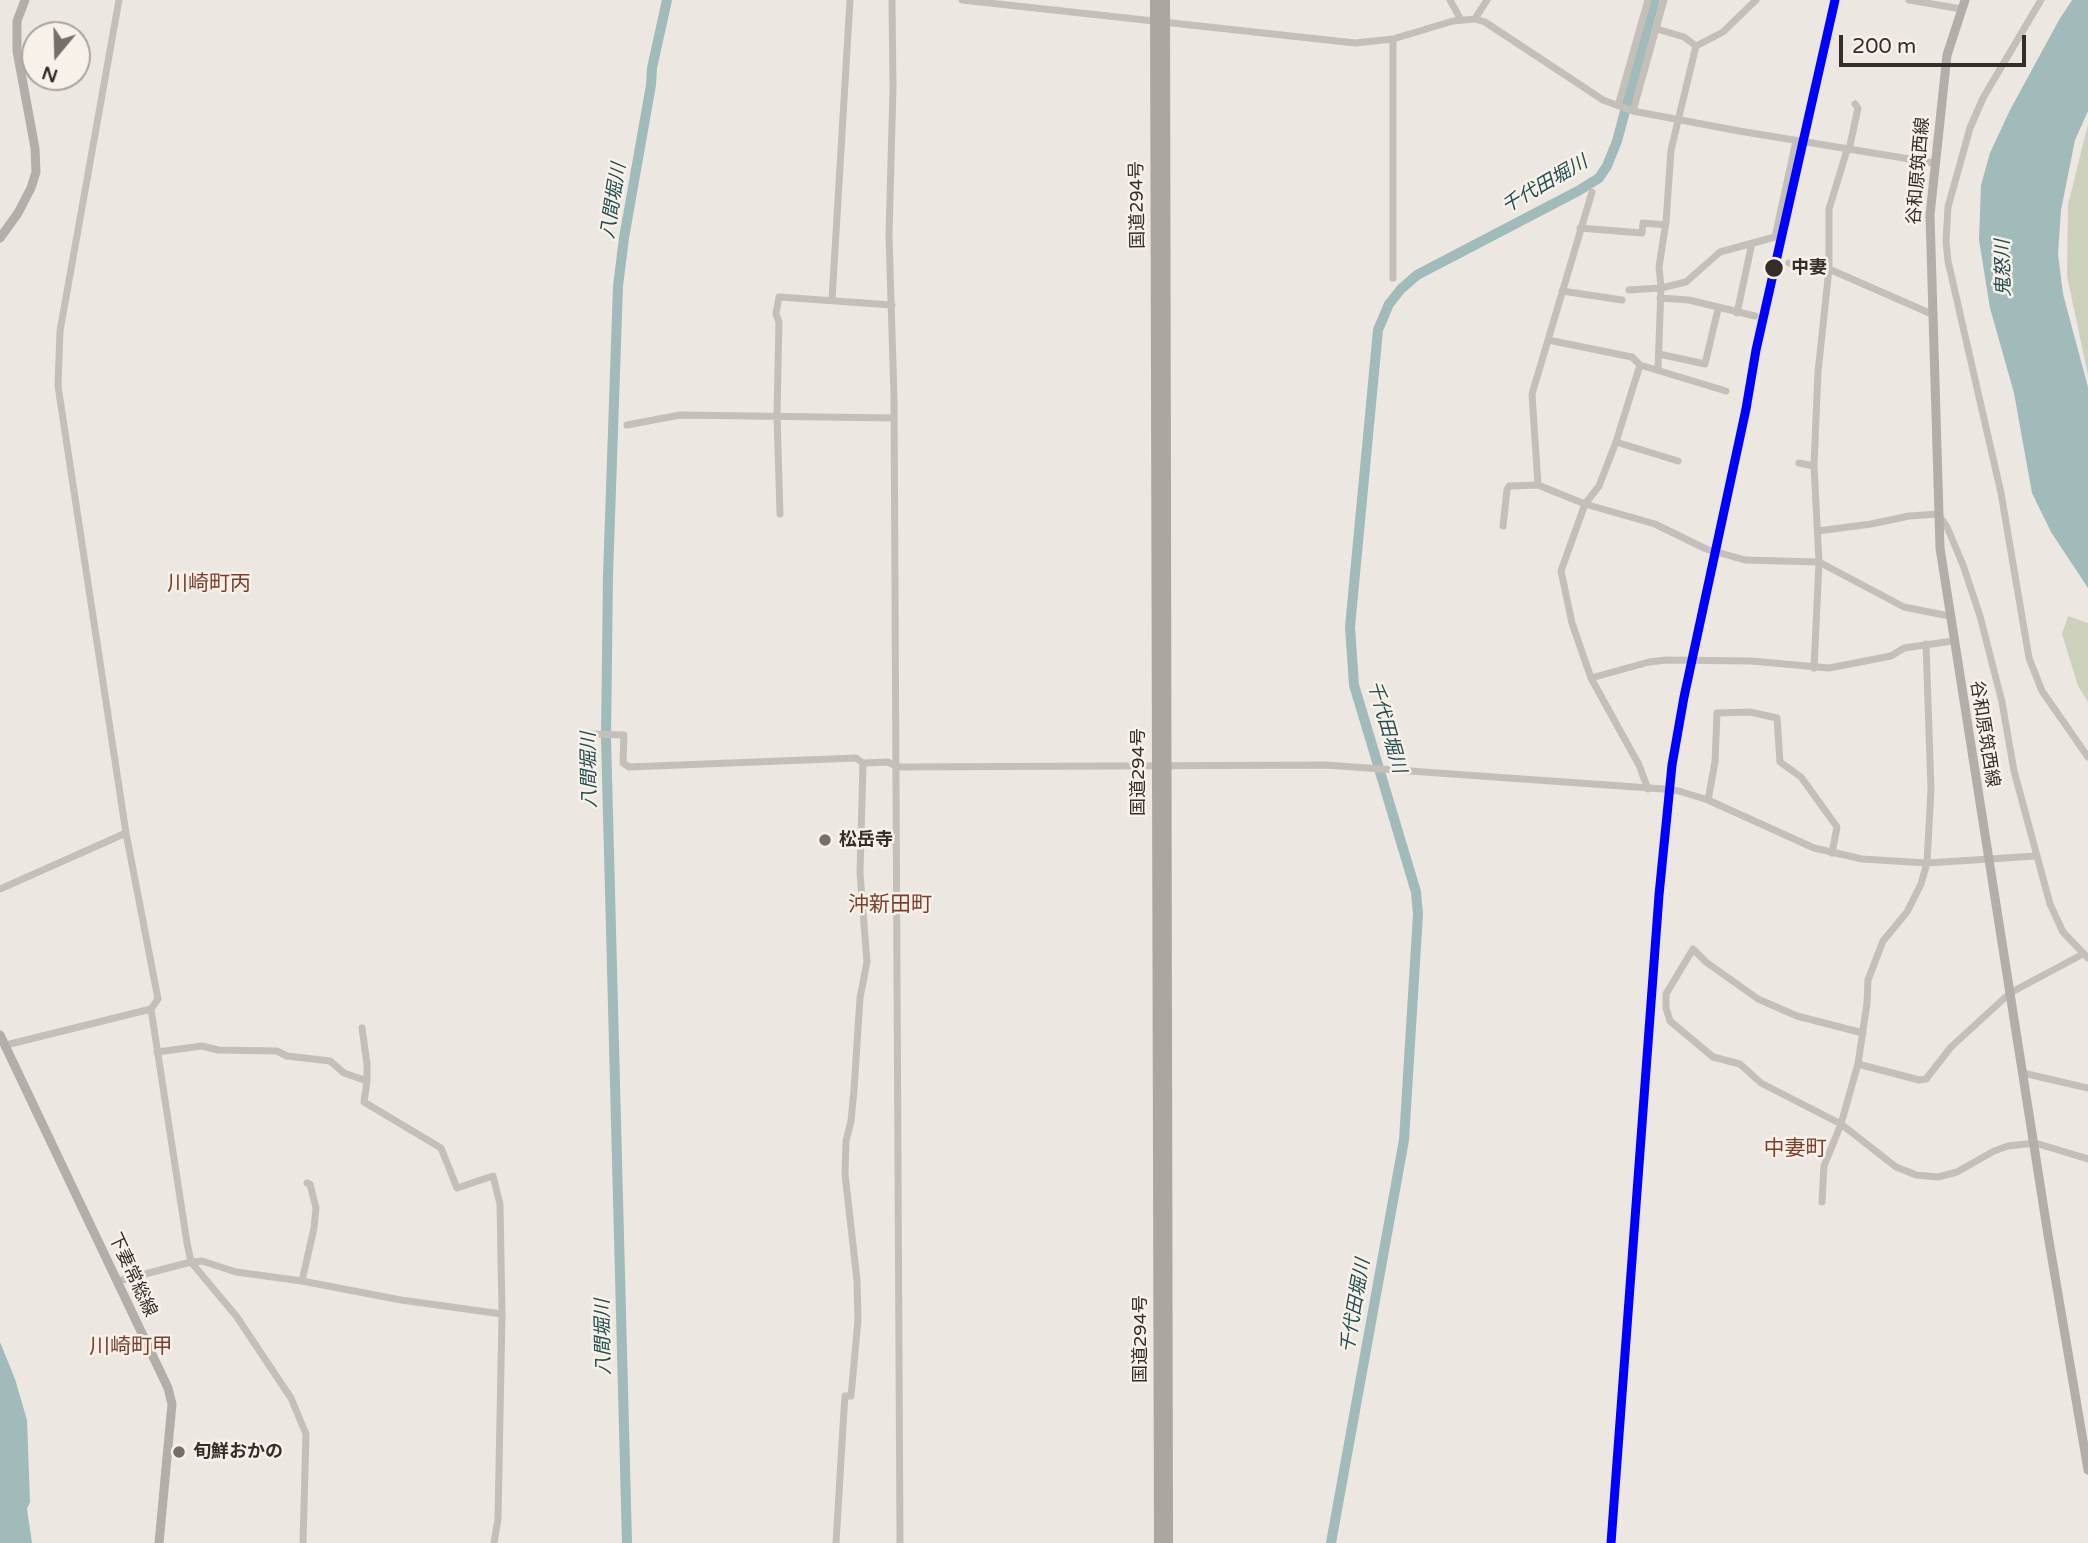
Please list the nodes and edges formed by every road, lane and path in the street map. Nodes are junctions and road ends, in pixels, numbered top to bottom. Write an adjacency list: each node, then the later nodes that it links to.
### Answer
1 (25, 0): 32 (main road)
2 (119, 0): 79 (street)
3 (850, 0): 41 (street)
4 (892, 0): 43 (street)
5 (962, 0): 18 (street)
6 (1155, 0): 18 (highway, 国道294号)
7 (1165, 0): 18 (highway, 国道294号)
8 (1450, 0): 17 (street)
9 (1487, 0): 16 (street)
10 (1647, 0): 23 (street)
11 (1664, 0): 19 (street)
12 (1756, 0): 21 (street)
13 (1909, 0): 15 (street)
14 (2041, 0): 73 (street)
15 (1963, 4): 28 (main road, 谷和原筑西線)
16 (1475, 19): 17 (street); 23 (street)
17 (1461, 20): 20 (street)
18 (1159, 23): 20 (street); 75 (highway, 国道294号)
19 (1657, 29): 21 (street); 24 (street)
20 (1393, 39): 36 (street)
21 (1696, 46): 25 (street)
22 (1855, 104): 27 (street)
23 (1618, 106): 24 (street)
24 (1633, 111): 25 (street)
25 (1677, 120): 26 (street); 30 (street)
26 (1797, 141): 27 (street); 33 (street)
27 (1848, 150): 28 (street); 35 (street)
28 (1934, 163): 46 (main road, 谷和原筑西線)
29 (1592, 192): 31 (street)
30 (1665, 225): 31 (street); 37 (street)
31 (1580, 228): 39 (street)
32 (0, 239)
33 (1752, 243): 37 (street); 45 (street)
34 (1788, 263): 35 (street)
35 (1829, 269): 46 (street); 59 (street)
36 (1393, 278)
37 (1661, 288): 38 (street); 40 (street)
38 (1629, 290)
39 (1562, 291): 42 (street); 48 (street)
40 (1660, 298): 44 (street); 49 (street)
41 (832, 300): 43 (street); 53 (street)
42 (1622, 300)
43 (892, 305): 54 (street)
44 (1718, 309): 45 (street); 49 (street)
45 (1737, 313): 47 (street)
46 (1934, 314): 63 (main road, 谷和原筑西線)
47 (1755, 316)
48 (1548, 340): 50 (street); 60 (street)
49 (1658, 354): 51 (street)
50 (1640, 365): 51 (street); 56 (street)
51 (1658, 369): 52 (street)
52 (1726, 391)
53 (777, 415): 54 (street); 55 (street); 62 (street)
54 (894, 418): 76 (street)
55 (627, 425)
56 (1616, 442): 57 (street); 61 (street)
57 (1678, 461)
58 (1799, 463): 59 (street)
59 (1814, 466): 65 (street)
60 (1538, 485): 61 (street); 64 (street)
61 (1585, 503): 66 (street); 71 (street)
62 (780, 514)
63 (1938, 514): 65 (street); 67 (main road, 谷和原筑西線); 81 (street)
64 (1503, 526)
65 (1818, 531): 66 (street)
66 (1819, 562): 67 (street); 70 (street)
67 (1949, 616): 68 (main road, 谷和原筑西線)
68 (1953, 641): 69 (street); 82 (main road, 谷和原筑西線)
69 (1926, 644): 70 (street); 83 (street)
70 (1814, 668): 71 (street)
71 (1591, 678): 77 (street)
72 (591, 734): 74 (street)
73 (2088, 757)
74 (863, 763): 76 (street); 110 (street)
75 (1161, 764): 76 (street); 77 (street); 112 (highway, 国道294号); 113 (highway, 国道294号)
76 (897, 766): 111 (street)
77 (1648, 789): 78 (street)
78 (1708, 800): 80 (street); 80 (street)
79 (126, 834): 84 (street); 87 (street)
80 (1832, 853): 83 (street)
81 (2036, 856): 82 (street); 85 (street)
82 (1988, 859): 83 (street); 86 (main road, 谷和原筑西線)
83 (1927, 863): 89 (street)
84 (0, 889)
85 (2086, 956): 86 (street)
86 (2010, 993): 93 (street); 94 (main road, 谷和原筑西線)
87 (151, 1009): 91 (street); 92 (street)
88 (362, 1028): 95 (street)
89 (1863, 1034): 93 (street); 97 (street)
90 (0, 1035): 91 (main road, 下妻常総線)
91 (6, 1045): 103 (main road, 下妻常総線)
92 (157, 1052): 95 (street); 102 (street)
93 (1858, 1064): 97 (street)
94 (2023, 1073): 96 (street); 98 (main road, 谷和原筑西線)
95 (367, 1080): 105 (street)
96 (2088, 1088)
97 (1841, 1124): 98 (street); 101 (street)
98 (2035, 1143): 99 (street); 106 (main road, 谷和原筑西線)
99 (2088, 1159)
100 (307, 1183): 104 (street)
101 (1822, 1202)
102 (191, 1262): 103 (street); 104 (street); 108 (street)
103 (118, 1281): 107 (main road, 下妻常総線)
104 (302, 1281): 105 (street)
105 (502, 1314): 109 (street)
106 (2088, 1470)
107 (159, 1543)
108 (303, 1543)
109 (494, 1543)
110 (836, 1543)
111 (900, 1543)
112 (1159, 1543)
113 (1168, 1543)

